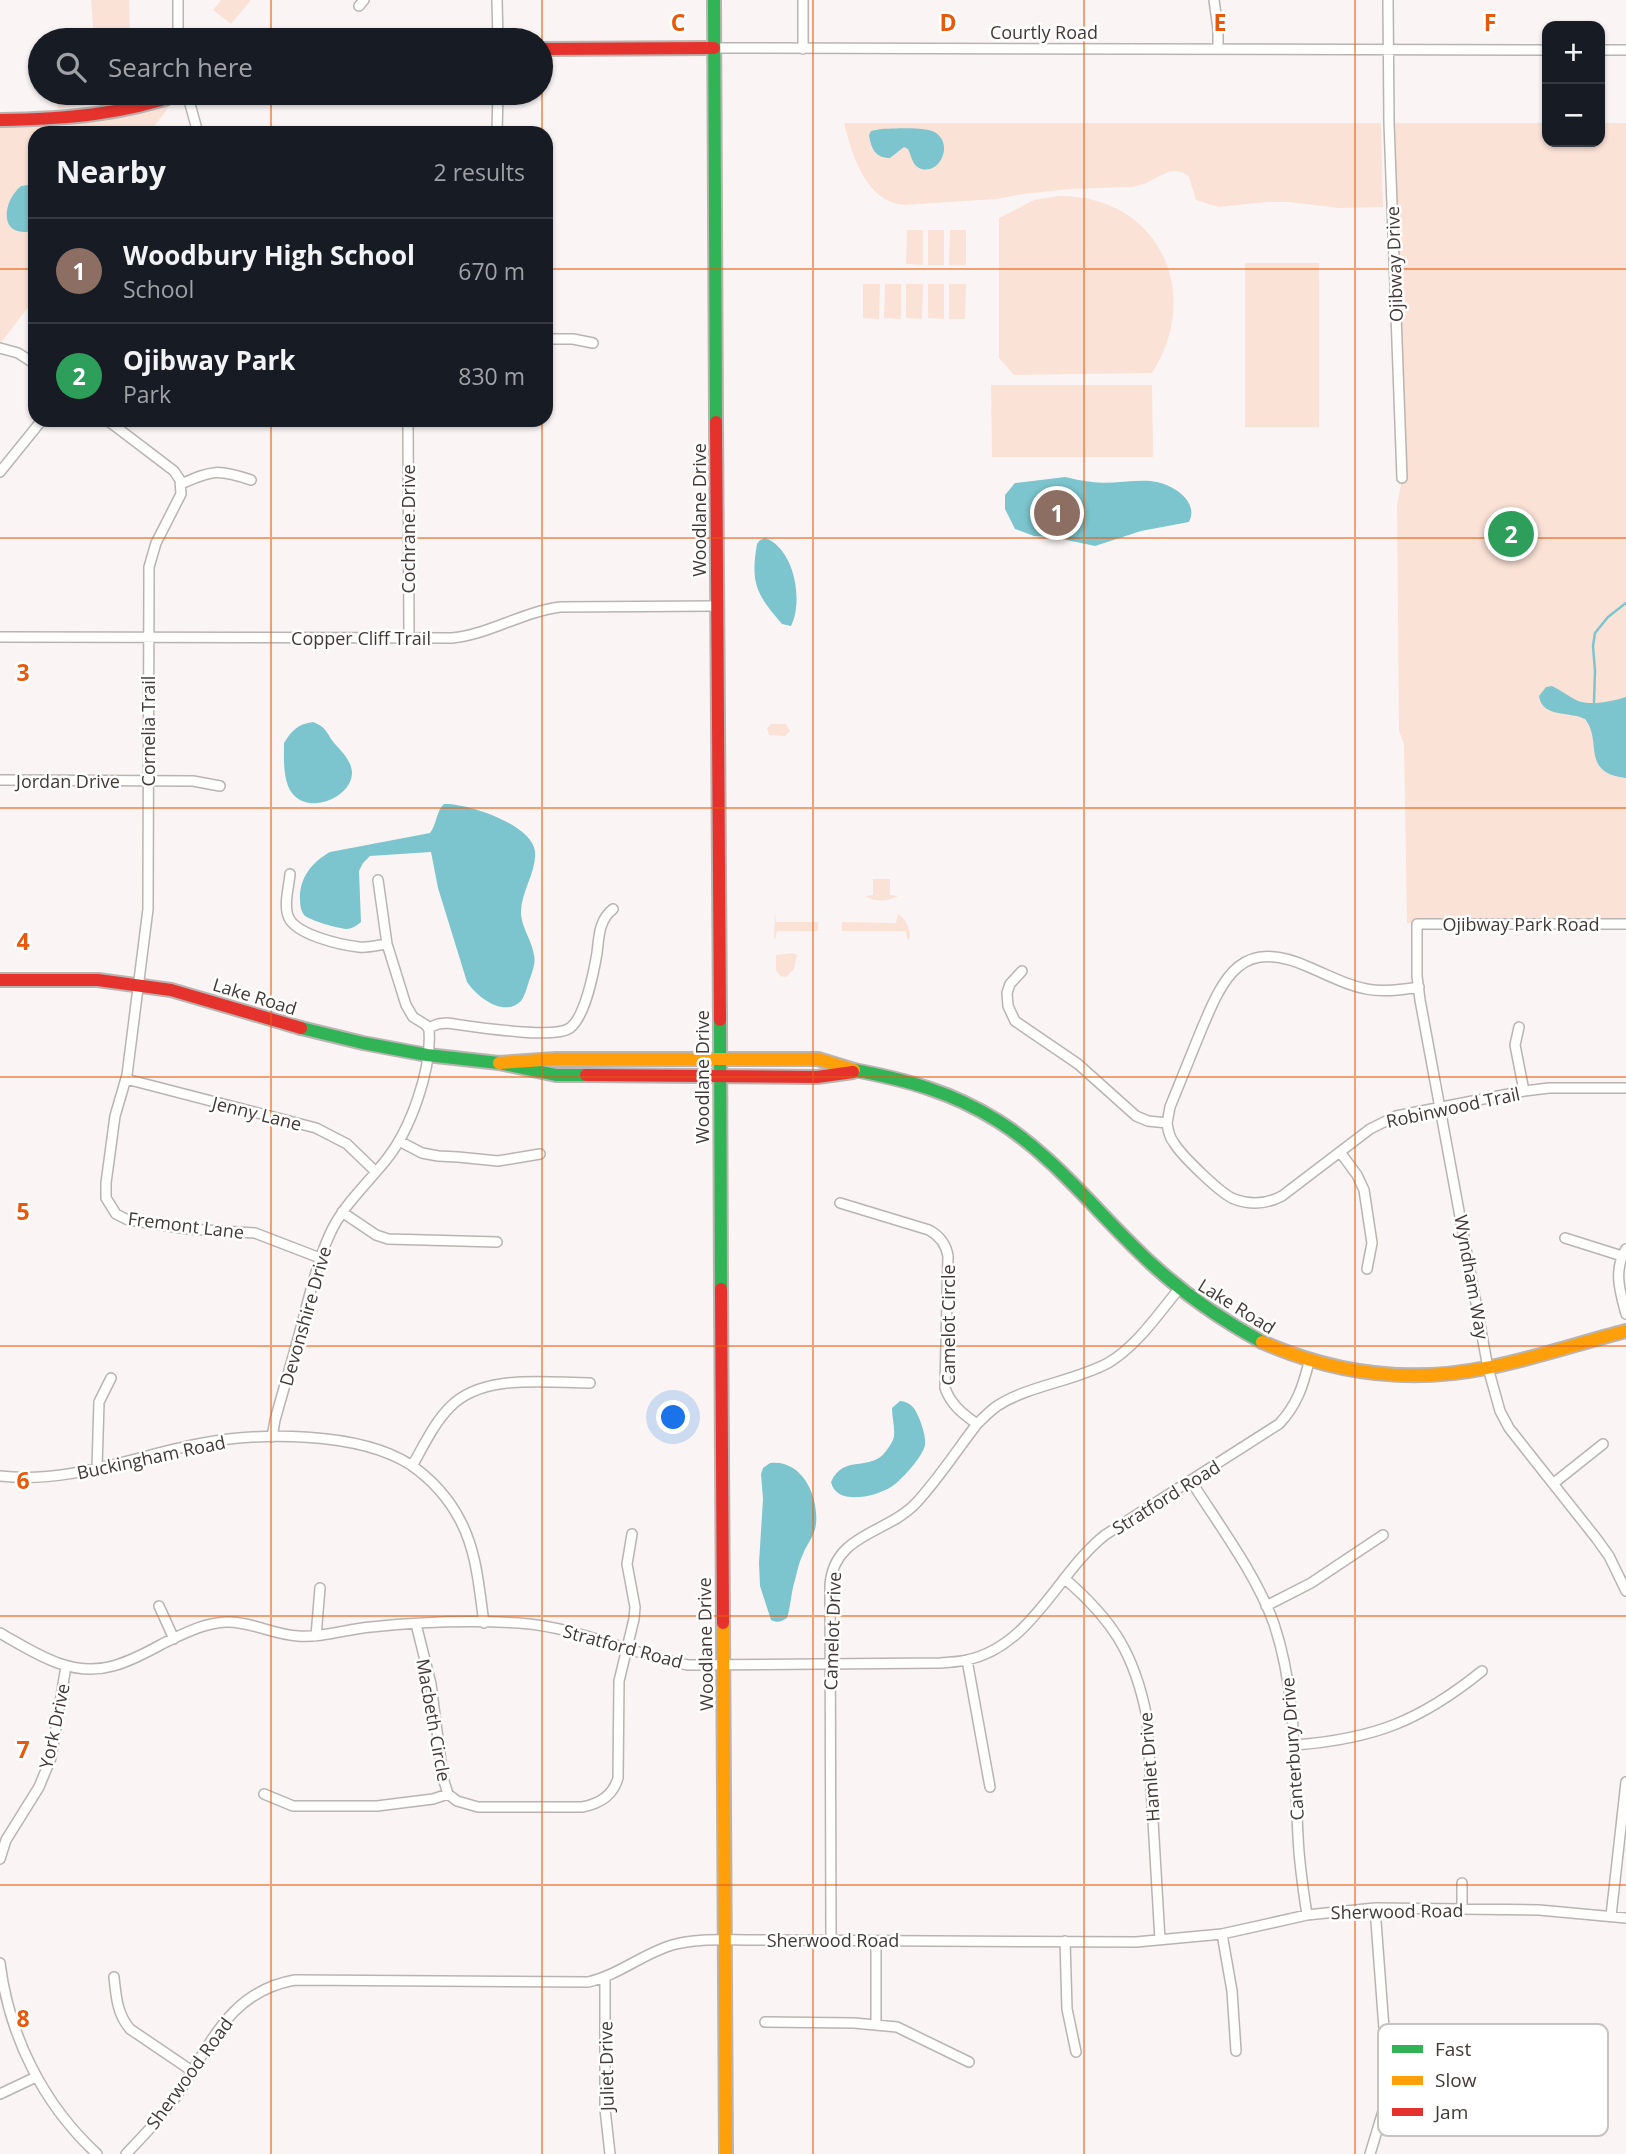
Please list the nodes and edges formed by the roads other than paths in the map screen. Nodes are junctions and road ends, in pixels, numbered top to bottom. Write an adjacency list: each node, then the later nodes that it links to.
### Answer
1 (178, 0): 7 (street)
2 (497, 0): 8 (street)
3 (714, 0): 9 (street, Woodlane Drive)
4 (803, 0): 11 (street)
5 (1214, 0): 12 (street)
6 (1388, 0): 13 (street)
7 (178, 28)
8 (498, 28)
9 (714, 48): 10 (street, Courtly Road); 11 (street, Courtly Road); 34 (street, Woodlane Drive)
10 (553, 49)
11 (803, 49): 12 (street, Courtly Road)
12 (1218, 50): 13 (street, Courtly Road)
13 (1388, 50): 14 (street, Courtly Road); 31 (street, Ojibway Drive)
14 (1542, 50)
15 (1605, 50): 16 (street)
16 (1626, 50)
17 (143, 105): 20 (street)
18 (189, 105): 21 (street)
19 (498, 105): 22 (street)
20 (0, 120)
21 (196, 126)
22 (497, 126)
23 (553, 339): 24 (street)
24 (593, 344)
25 (0, 348): 26 (street)
26 (28, 359)
27 (36, 427): 30 (street)
28 (116, 427): 33 (street)
29 (408, 427): 37 (street, Cochrane Drive)
30 (0, 472)
31 (1402, 478)
32 (251, 481): 33 (street)
33 (181, 484): 36 (street, Cornelia Trail)
34 (718, 606): 37 (street, Copper Cliff Trail); 54 (street, Woodlane Drive)
35 (0, 637): 36 (street, Copper Cliff Trail)
36 (149, 637): 37 (street, Copper Cliff Trail); 39 (street, Cornelia Trail)
37 (409, 638)
38 (0, 780): 39 (street, Jordan Drive)
39 (148, 781): 40 (street, Jordan Drive); 49 (street, Cornelia Trail)
40 (220, 786)
41 (290, 874): 46 (street)
42 (378, 880): 46 (street)
43 (613, 909): 52 (street)
44 (1417, 924): 45 (street, Ojibway Park Road); 50 (street, Wyndham Way)
45 (1626, 924)
46 (387, 944): 52 (street)
47 (1022, 971): 62 (street)
48 (0, 980): 49 (street, Lake Road)
49 (138, 985): 53 (street, Lake Road); 58 (street, Fremont Lane)
50 (1419, 987): 61 (street, Wyndham Way); 62 (street)
51 (1519, 1027): 60 (street)
52 (428, 1028): 53 (street, Devonshire Drive)
53 (427, 1055): 55 (street, Lake Road); 63 (street, Devonshire Drive)
54 (720, 1059): 55 (street, Lake Road); 56 (street, Lake Road); 57 (street, Woodlane Drive)
55 (499, 1063): 57 (street, Lake Road)
56 (857, 1071): 57 (street, Lake Road); 74 (street, Lake Road)
57 (720, 1076): 104 (street, Woodlane Drive)
58 (126, 1079): 66 (street, Jenny Lane); 72 (street, Fremont Lane)
59 (1626, 1088): 60 (street, Robinwood Trail)
60 (1524, 1091): 61 (street, Robinwood Trail)
61 (1441, 1107): 64 (street, Robinwood Trail); 78 (street, Wyndham Way)
62 (1167, 1123): 64 (street, Robinwood Trail)
63 (399, 1141): 65 (street); 66 (street, Devonshire Drive)
64 (1340, 1152): 73 (street)
65 (540, 1154)
66 (376, 1172): 68 (street, Devonshire Drive)
67 (840, 1203): 81 (street, Camelot Circle)
68 (342, 1212): 70 (street); 72 (street, Devonshire Drive)
69 (1565, 1238): 71 (street)
70 (497, 1242)
71 (1624, 1253): 75 (street)
72 (320, 1258): 82 (street, Devonshire Drive)
73 (1367, 1269)
74 (1179, 1289): 77 (street, Lake Road); 81 (street, Camelot Drive)
75 (1626, 1314)
76 (1626, 1331): 78 (street, Lake Road)
77 (1309, 1362): 78 (street, Lake Road); 87 (street, Stratford Road)
78 (1488, 1368): 88 (street, Wyndham Way)
79 (111, 1378): 85 (street)
80 (590, 1383): 84 (street)
81 (977, 1424): 103 (street, Camelot Drive)
82 (272, 1437): 84 (street, Buckingham Road); 85 (street, Buckingham Road)
83 (1603, 1444): 88 (street)
84 (412, 1466): 96 (street, Buckingham Road)
85 (97, 1468): 86 (street, Buckingham Road)
86 (0, 1476)
87 (1191, 1481): 91 (street, Stratford Road); 95 (street, Canterbury Drive)
88 (1554, 1483): 93 (street, Wyndham Way)
89 (632, 1534): 101 (street, Macbeth Circle)
90 (1384, 1535): 95 (street)
91 (1065, 1579): 102 (street, Stratford Road); 122 (street, Hamlet Drive)
92 (320, 1588): 99 (street)
93 (1626, 1591)
94 (159, 1606): 100 (street)
95 (1266, 1606): 107 (street, Canterbury Drive)
96 (484, 1623): 97 (street, Stratford Road); 101 (street, Stratford Road)
97 (416, 1624): 99 (street, Stratford Road); 111 (street, Macbeth Circle)
98 (0, 1633): 105 (street, Stratford Road)
99 (316, 1636): 100 (street, Stratford Road)
100 (174, 1639): 105 (street, Stratford Road)
101 (628, 1650): 104 (street, Stratford Road); 111 (street, Macbeth Circle)
102 (967, 1660): 103 (street, Stratford Road); 109 (street)
103 (830, 1663): 104 (street, Stratford Road); 121 (street, Camelot Drive)
104 (723, 1665): 120 (street, Woodlane Drive)
105 (66, 1666): 112 (street, York Drive)
106 (1482, 1671): 107 (street)
107 (1295, 1745): 116 (street, Canterbury Drive)
108 (1626, 1782): 117 (street)
109 (990, 1787)
110 (264, 1794): 111 (street)
111 (448, 1794)
112 (0, 1859)
113 (1462, 1883): 115 (street)
114 (1375, 1908): 115 (street, Sherwood Road); 116 (street, Sherwood Road); 129 (street)
115 (1462, 1909): 117 (street, Sherwood Road)
116 (1307, 1915): 119 (street, Sherwood Road)
117 (1611, 1916): 118 (street, Sherwood Road)
118 (1626, 1917)
119 (1222, 1934): 122 (street, Sherwood Road); 131 (street)
120 (725, 1940): 121 (street, Sherwood Road); 127 (street, Sherwood Road); 141 (street, Woodlane Drive)
121 (831, 1940): 123 (street, Sherwood Road)
122 (1160, 1940): 124 (street, Sherwood Road)
123 (876, 1941): 124 (street, Sherwood Road); 130 (street)
124 (1065, 1941): 132 (street)
125 (0, 1963): 135 (street)
126 (114, 1977): 134 (street)
127 (604, 1978): 134 (street, Sherwood Road); 140 (street, Juliet Drive)
128 (765, 2022): 130 (street)
129 (1383, 2024)
130 (876, 2025): 133 (street)
131 (1237, 2051)
132 (1076, 2052)
133 (969, 2062)
134 (192, 2071): 139 (street, Sherwood Road)
135 (36, 2077): 136 (street); 138 (street)
136 (0, 2094)
137 (1378, 2128): 142 (street)
138 (97, 2154)
139 (126, 2154)
140 (610, 2154)
141 (726, 2154)
142 (1370, 2154)

